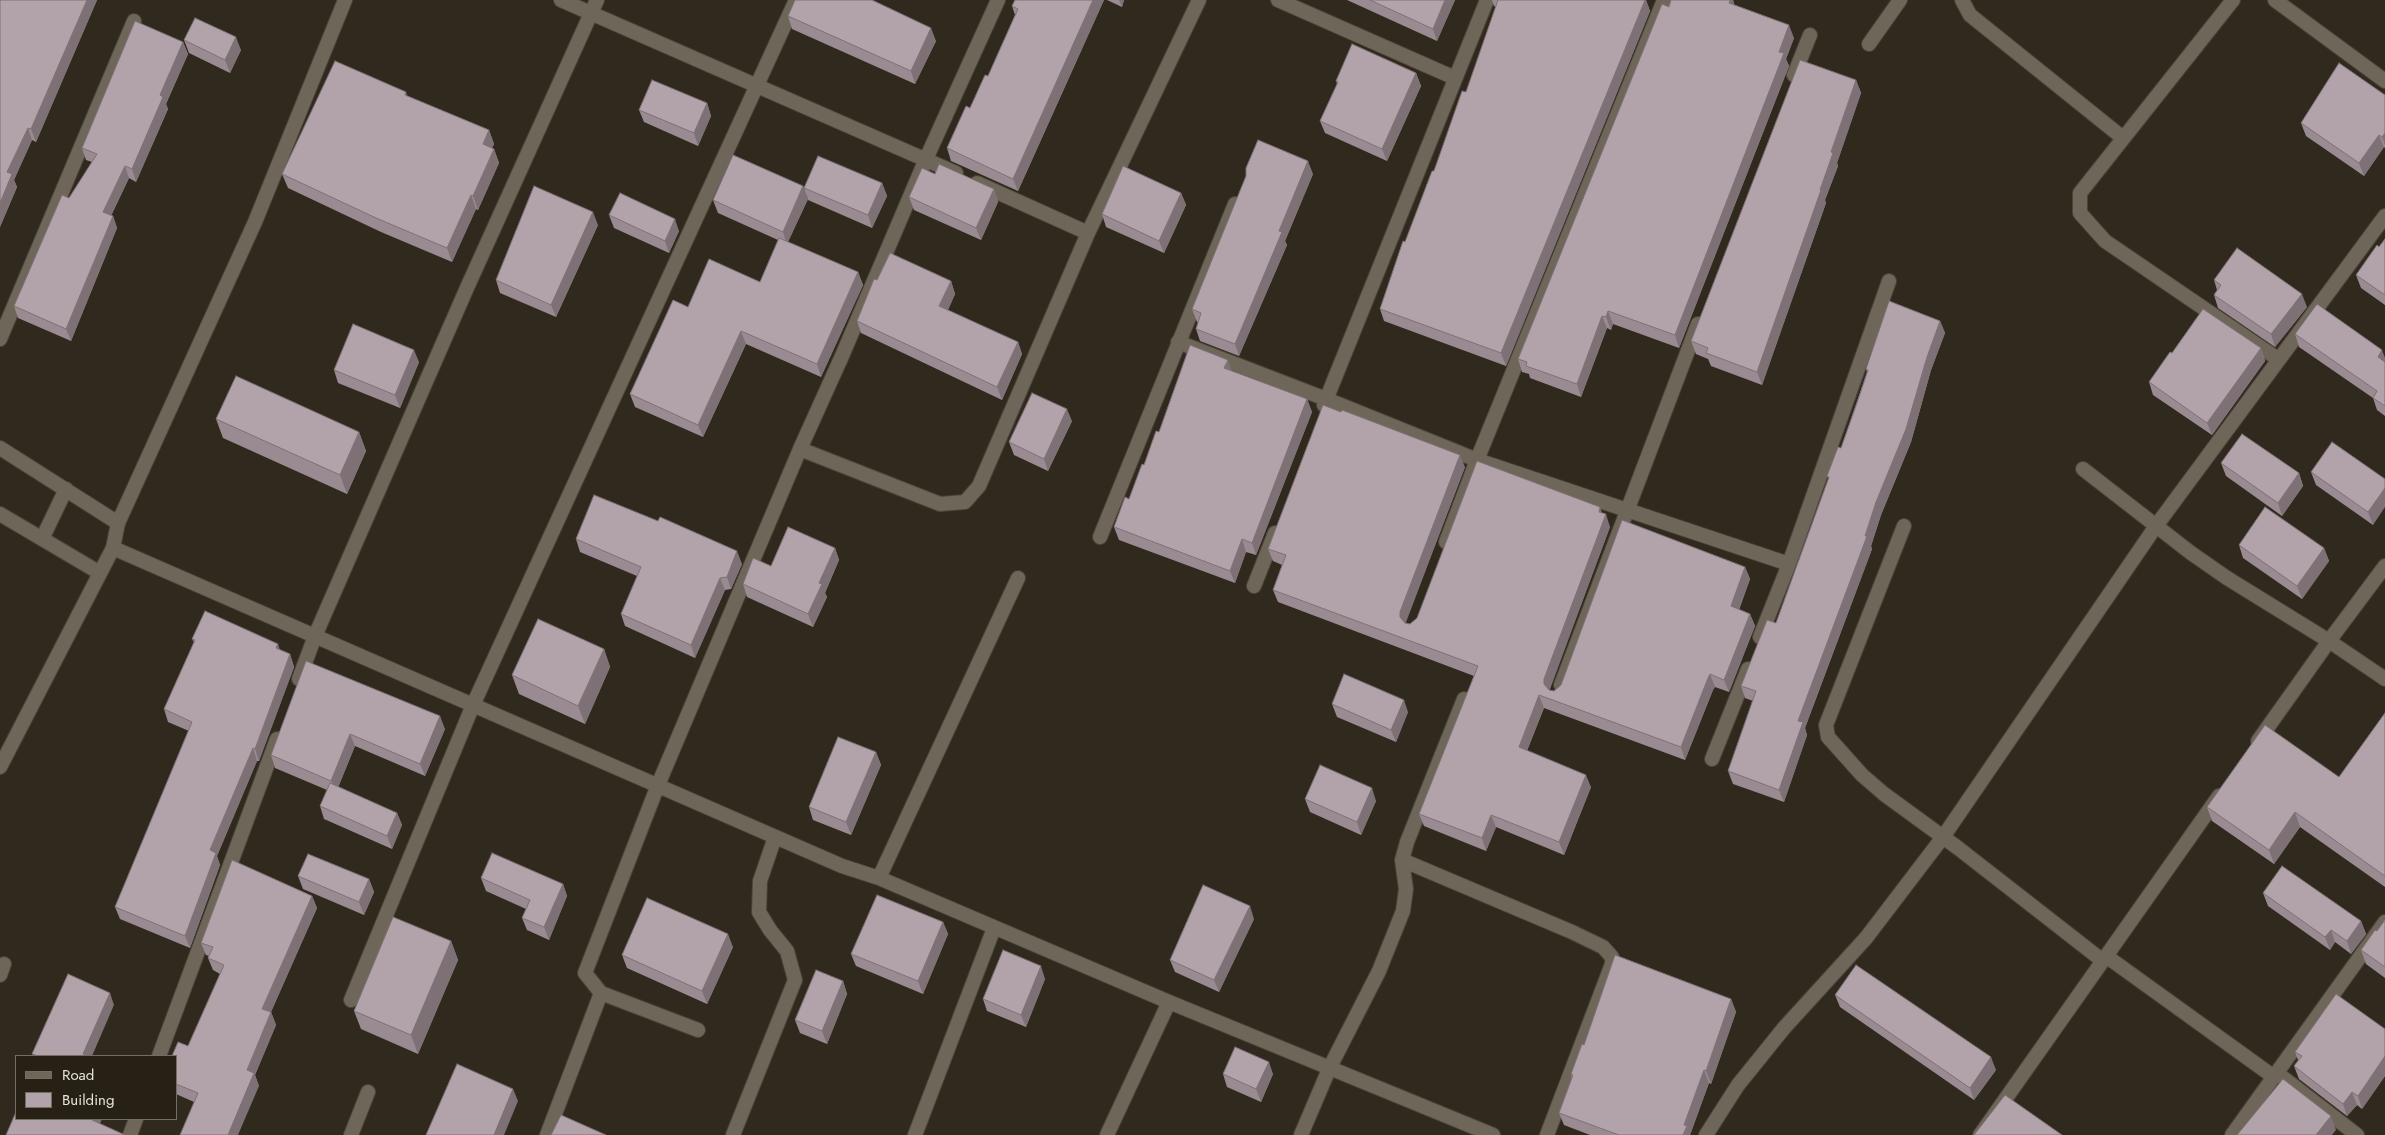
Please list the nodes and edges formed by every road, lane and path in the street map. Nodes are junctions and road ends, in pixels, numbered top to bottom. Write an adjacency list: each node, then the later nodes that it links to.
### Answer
1 (345, 0): 41 (street)
2 (561, 0): 14 (street)
3 (597, 0): 14 (street)
4 (796, 0): 20 (street)
5 (998, 0): 23 (street)
6 (1199, 0): 26 (street)
7 (1278, 0): 18 (street)
8 (1487, 0): 18 (street)
9 (1664, 0): 36 (street)
10 (1900, 0): 17 (street)
11 (1962, 0): 22 (street)
12 (2233, 0): 22 (street)
13 (2275, 0): 19 (street)
14 (591, 13): 20 (street); 54 (street)
15 (134, 21): 29 (street)
16 (1810, 36): 21 (street)
17 (1869, 44)
18 (1455, 78): 32 (street)
19 (2385, 80)
20 (758, 85): 23 (street); 60 (street)
21 (1788, 91)
22 (2123, 138): 31 (street)
23 (926, 159): 26 (street); 35 (street)
24 (1239, 194): 30 (street)
25 (2385, 216): 31 (street)
26 (1088, 233): 35 (street)
27 (1889, 281): 49 (street)
28 (1702, 314): 39 (street)
29 (0, 339)
30 (1178, 342): 32 (street); 45 (street)
31 (2278, 359): 44 (street)
32 (1326, 398): 33 (street); 36 (street)
33 (1319, 416)
34 (0, 448): 38 (street)
35 (800, 448): 65 (street)
36 (1476, 460): 39 (street); 48 (street)
37 (2083, 468): 44 (street)
38 (66, 489): 41 (street); 46 (street)
39 (1626, 510): 49 (street); 58 (street)
40 (0, 514): 46 (street)
41 (118, 522): 47 (street)
42 (1278, 523): 53 (street)
43 (1904, 526): 68 (street)
44 (2156, 526): 55 (street); 68 (street)
45 (1100, 537)
46 (42, 539): 51 (street)
47 (113, 548): 51 (street); 54 (street)
48 (1442, 553)
49 (1789, 564): 63 (street)
50 (2385, 566): 55 (street)
51 (100, 573): 64 (street)
52 (1018, 578): 70 (street)
53 (1254, 586)
54 (315, 636): 57 (street); 60 (street)
55 (2328, 641): 56 (street); 62 (street)
56 (2385, 679)
57 (294, 692)
58 (1557, 695)
59 (1464, 699): 69 (street)
60 (473, 705): 65 (street); 75 (street)
61 (281, 729): 78 (street)
62 (2249, 754)
63 (1712, 759)
64 (0, 767)
65 (658, 785): 67 (street); 74 (street)
66 (2226, 786): 73 (street)
67 (775, 837): 70 (street); 86 (street)
68 (1943, 837): 73 (street); 92 (street)
69 (1402, 860): 79 (street); 91 (street)
70 (879, 878): 72 (street)
71 (2385, 922): 80 (street)
72 (994, 928): 76 (street); 87 (street)
73 (2104, 959): 80 (street); 93 (street)
74 (601, 993): 77 (street); 85 (street)
75 (350, 1000)
76 (1169, 1002): 79 (street); 88 (street)
77 (698, 1030)
78 (159, 1055)
79 (1330, 1067): 89 (street); 90 (street)
80 (2275, 1075): 94 (street); 95 (street)
81 (368, 1092): 84 (street)
82 (136, 1120): 83 (street)
83 (130, 1135)
84 (352, 1135)
85 (547, 1135)
86 (733, 1135)
87 (915, 1135)
88 (1107, 1135)
89 (1301, 1135)
90 (1493, 1135)
91 (1547, 1135)
92 (1706, 1135)
93 (1980, 1135)
94 (2232, 1135)
95 (2357, 1135)

